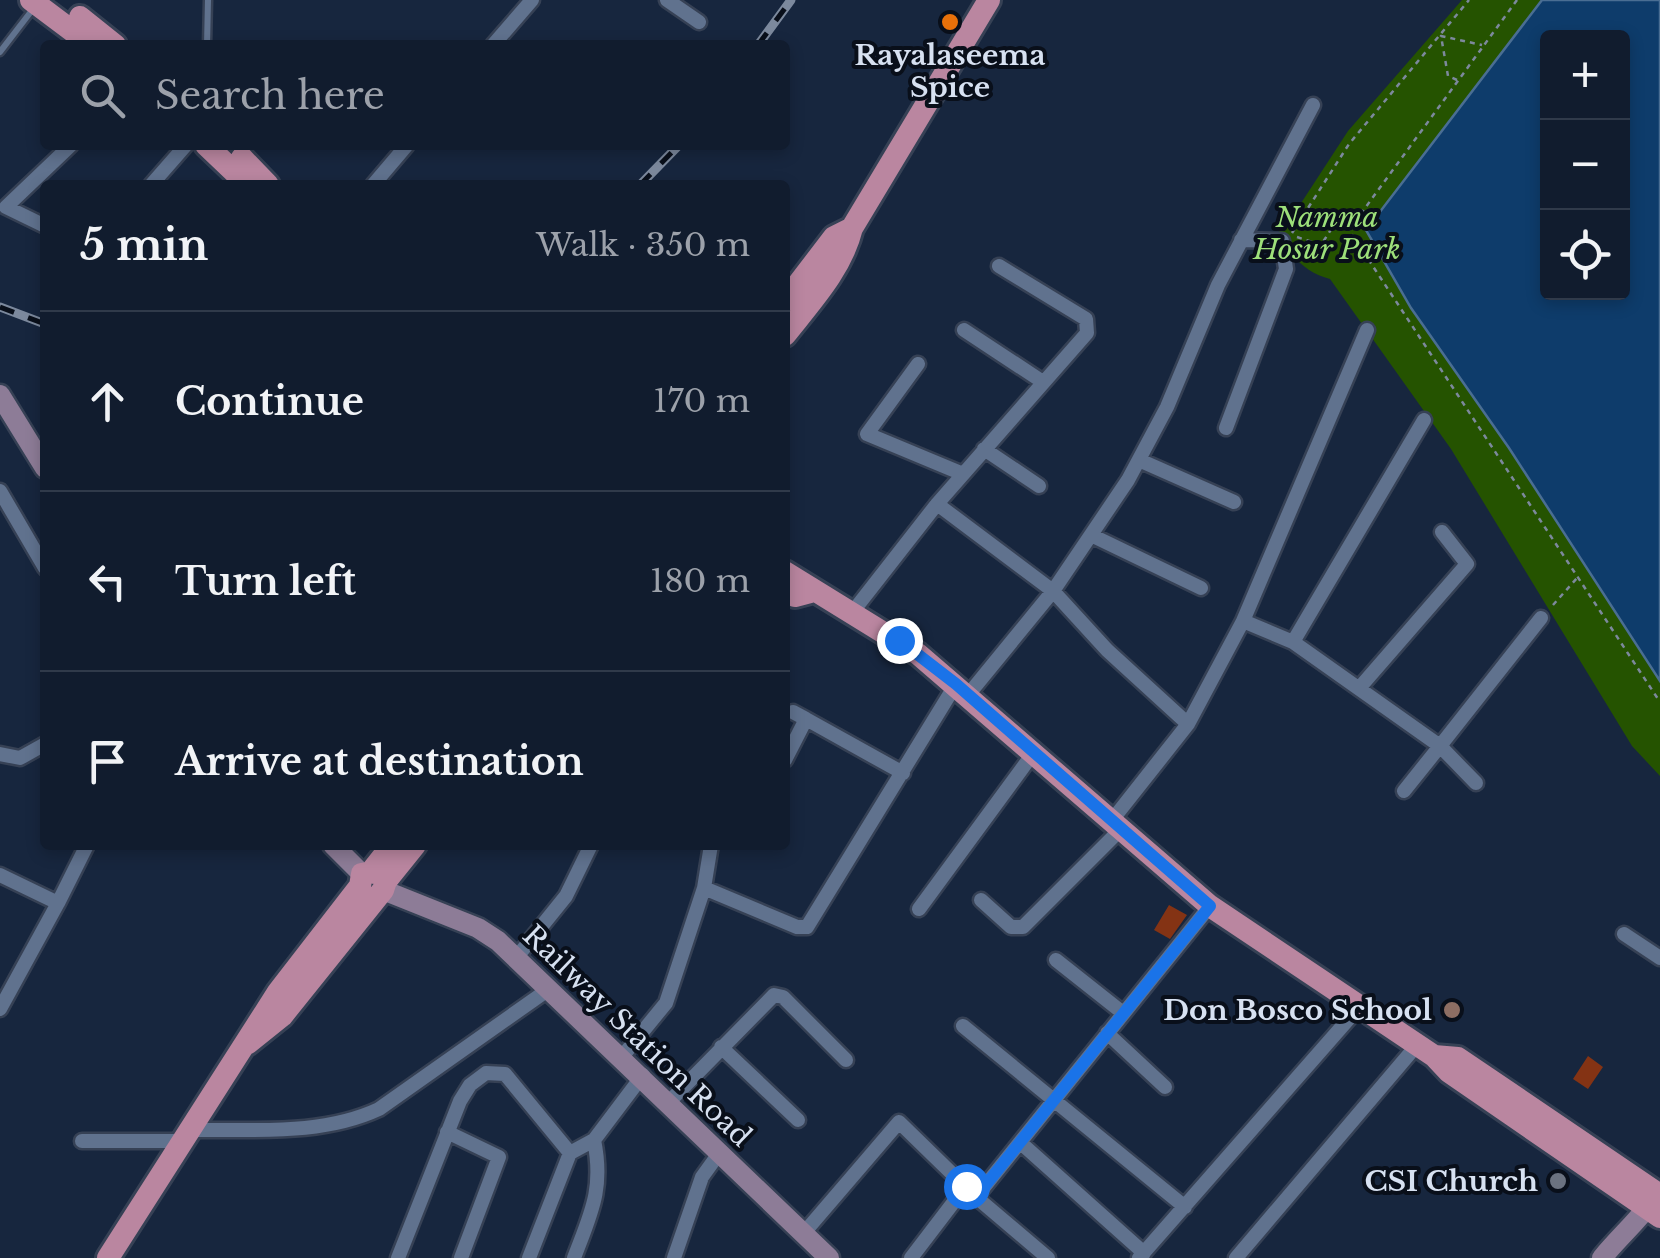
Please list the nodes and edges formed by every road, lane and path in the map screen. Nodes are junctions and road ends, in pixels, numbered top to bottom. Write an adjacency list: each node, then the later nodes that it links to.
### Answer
1 (208, 0): 12 (lane)
2 (532, 0): 13 (street)
3 (668, 0): 8 (street)
4 (989, 0): 29 (main road)
5 (1469, 0): 9 (path)
6 (1518, 0): 14 (path)
7 (41, 2): 10 (main road); 11 (main road); 15 (lane)
8 (699, 22)
9 (1441, 36): 14 (path); 16 (path); 27 (path)
10 (85, 40)
11 (106, 40)
12 (208, 40)
13 (497, 40)
14 (1483, 45): 16 (path)
15 (0, 52)
16 (1457, 80): 27 (path)
17 (1313, 105): 30 (street)
18 (65, 150): 28 (street)
19 (182, 150): 23 (street)
20 (211, 150): 24 (main road)
21 (233, 150): 25 (main road)
22 (404, 150): 26 (street)
23 (154, 180)
24 (243, 180)
25 (263, 180)
26 (377, 180)
27 (1354, 222): 53 (path)
28 (40, 224)
29 (852, 228): 32 (main road); 33 (main road)
30 (1240, 240): 40 (street); 43 (street)
31 (999, 266): 37 (street)
32 (790, 294)
33 (790, 328)
34 (964, 330): 37 (street)
35 (1368, 330): 60 (street)
36 (918, 364): 44 (street)
37 (1043, 382): 41 (street)
38 (0, 394): 42 (main road)
39 (1424, 420): 61 (street)
40 (1226, 428)
41 (984, 450): 44 (street); 45 (street)
42 (40, 460)
43 (1139, 460): 47 (street); 50 (street)
44 (962, 474): 48 (street)
45 (1039, 486)
46 (0, 491): 51 (street)
47 (1234, 502)
48 (937, 504): 55 (street); 58 (street)
49 (1442, 532): 62 (street)
50 (1093, 536): 54 (street); 55 (street)
51 (40, 559)
52 (790, 574): 56 (main road)
53 (1578, 576): 59 (path); 64 (path)
54 (1201, 588)
55 (1053, 591): 63 (street); 65 (street)
56 (810, 592): 57 (main road); 58 (main road)
57 (790, 594)
58 (852, 614): 63 (main road)
59 (1542, 618): 67 (street)
60 (1243, 621): 61 (street); 65 (street)
61 (1293, 642): 62 (street)
62 (1361, 686): 67 (street)
63 (962, 689): 70 (main road); 71 (street)
64 (1660, 702)
65 (1188, 724): 74 (street)
66 (790, 745): 71 (street)
67 (1440, 746): 72 (street); 73 (street)
68 (40, 748): 69 (street)
69 (0, 754)
70 (1032, 754): 74 (main road); 87 (street)
71 (903, 773): 83 (street)
72 (1476, 784)
73 (1404, 791)
74 (1117, 823): 84 (street); 86 (main road)
75 (84, 850): 85 (street)
76 (338, 850): 82 (main road, Railway Station Road)
77 (390, 850): 82 (main road)
78 (409, 850): 82 (main road)
79 (589, 850): 89 (street)
80 (710, 850): 83 (street)
81 (0, 876): 85 (street)
82 (373, 883): 89 (main road, Railway Station Road); 108 (main road)
83 (704, 888): 100 (street)
84 (981, 900)
85 (58, 904): 94 (street)
86 (1210, 906): 93 (main road); 95 (street)
87 (920, 909)
88 (1624, 934): 90 (street)
89 (516, 958): 92 (main road, Railway Station Road)
90 (1660, 958)
91 (1056, 960): 95 (street)
92 (549, 989): 100 (main road, Railway Station Road); 108 (street)
93 (1360, 1006): 99 (main road); 116 (street)
94 (0, 1008)
95 (1123, 1013): 97 (street)
96 (963, 1026): 104 (street)
97 (1107, 1033): 103 (street); 104 (street)
98 (721, 1047): 101 (street); 105 (street); 106 (street)
99 (1425, 1050): 115 (main road); 128 (street)
100 (622, 1058): 102 (main road, Railway Station Road)
101 (846, 1060)
102 (643, 1076): 105 (main road, Railway Station Road); 110 (street)
103 (1165, 1087)
104 (1055, 1099): 111 (street); 116 (street)
105 (668, 1103): 113 (main road, Railway Station Road)
106 (798, 1120)
107 (447, 1132): 112 (street); 120 (street); 121 (street)
108 (188, 1136): 109 (street); 119 (main road)
109 (82, 1140)
110 (594, 1140): 112 (street); 123 (street)
111 (1022, 1144): 114 (street); 118 (street)
112 (570, 1152): 122 (street)
113 (720, 1152): 117 (main road, Railway Station Road); 124 (street)
114 (971, 1192): 117 (street); 126 (street); 127 (street)
115 (1654, 1204): 129 (main road); 130 (main road)
116 (1185, 1206): 118 (street)
117 (803, 1234): 125 (main road, Railway Station Road)
118 (1142, 1256)
119 (108, 1258)
120 (398, 1258)
121 (460, 1258)
122 (528, 1258)
123 (574, 1258)
124 (674, 1258)
125 (830, 1258)
126 (911, 1258)
127 (1048, 1258)
128 (1236, 1258)
129 (1602, 1258)
130 (1619, 1258)

